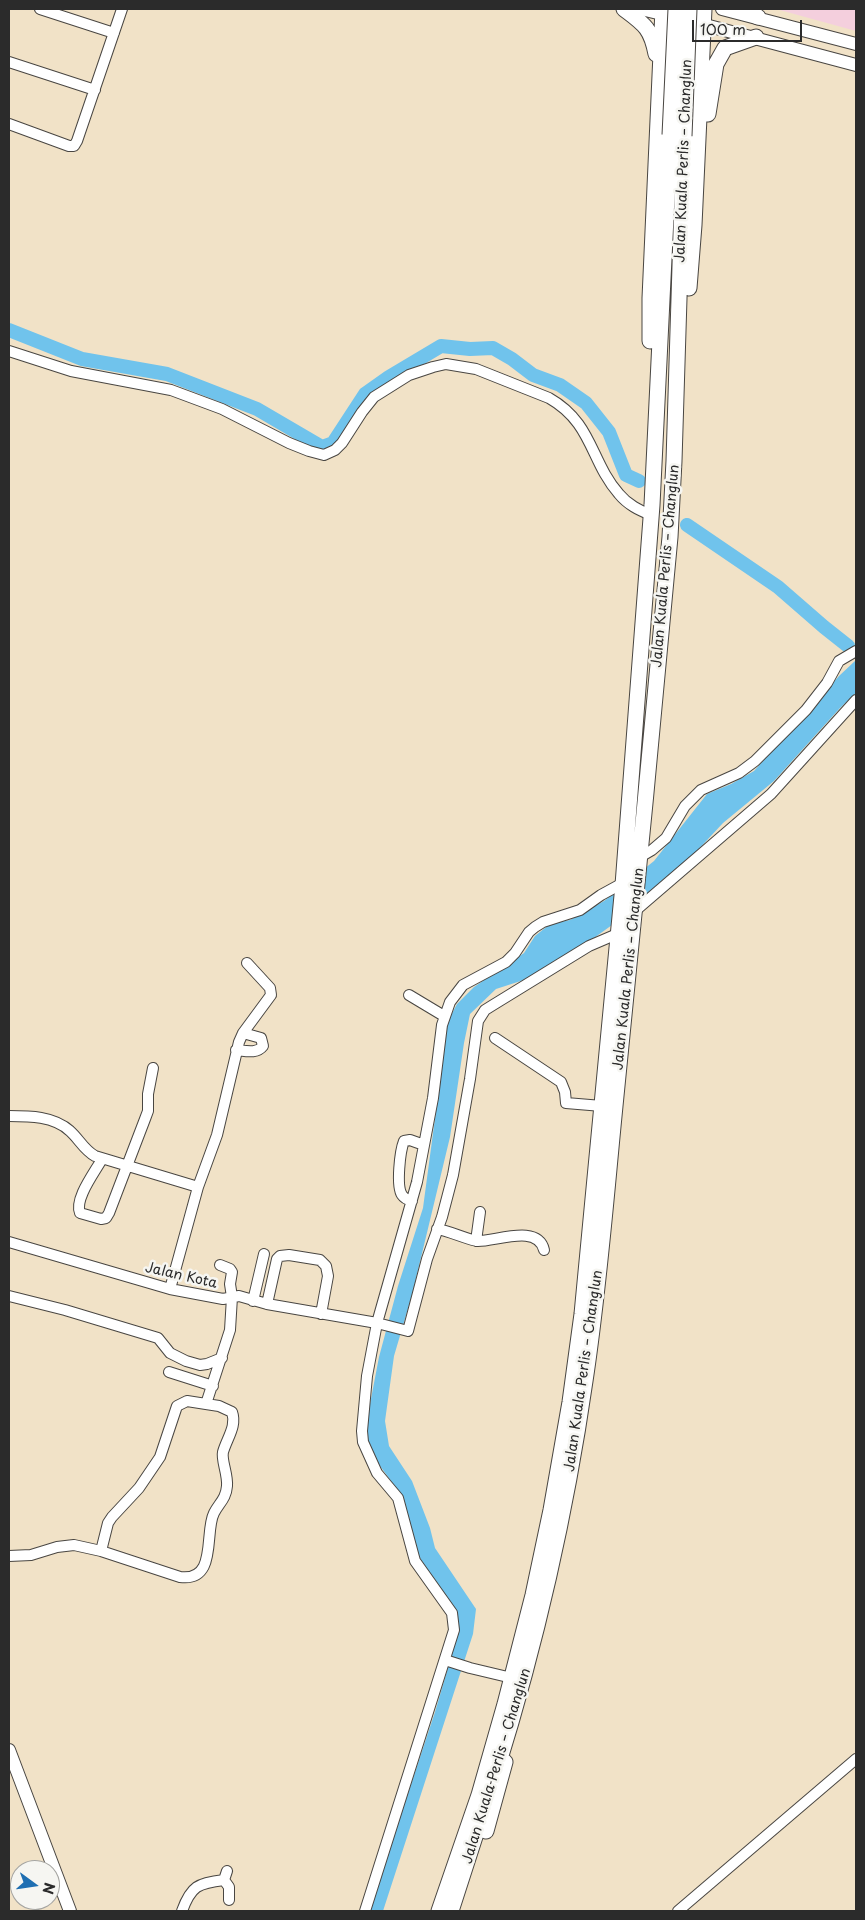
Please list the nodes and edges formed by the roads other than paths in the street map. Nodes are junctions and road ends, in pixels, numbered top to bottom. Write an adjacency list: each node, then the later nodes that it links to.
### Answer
1 (40, 9): 11 (street)
2 (122, 9): 11 (street)
3 (624, 9): 16 (highway)
4 (689, 9): 19 (highway, Jalan Kuala Perlis – Changlun, bridge)
5 (716, 9): 10 (main road)
6 (722, 9): 9 (main road)
7 (745, 9): 9 (highway)
8 (659, 10): 10 (main road); 16 (highway); 19 (highway, Jalan Kuala Perlis – Changlun, bridge)
9 (758, 17): 13 (main road)
10 (708, 20): 12 (main road); 20 (highway)
11 (114, 33): 17 (street)
12 (756, 37): 15 (main road); 20 (highway)
13 (856, 44)
14 (9, 62): 17 (street)
15 (856, 65)
16 (660, 73): 23 (highway)
17 (95, 90): 18 (street)
18 (9, 124)
19 (677, 135): 22 (highway, Jalan Kuala Perlis – Changlun); 23 (highway, Jalan Kuala Perlis – Changlun)
20 (694, 225): 22 (highway)
21 (9, 351): 23 (street)
22 (674, 453): 26 (highway, Jalan Kuala Perlis – Changlun)
23 (652, 497): 27 (highway, Jalan Kuala Perlis – Changlun)
24 (856, 651): 26 (street)
25 (856, 700): 28 (street)
26 (640, 858): 28 (highway, Jalan Kuala Perlis – Changlun)
27 (623, 884): 29 (highway, Jalan Kuala Perlis – Changlun); 32 (street)
28 (635, 910): 66 (highway, Jalan Kuala Perlis – Changlun)
29 (618, 930): 37 (highway, Jalan Kuala Perlis – Changlun); 45 (street)
30 (247, 963): 33 (street)
31 (409, 995): 32 (street)
32 (444, 1016): 39 (street)
33 (243, 1033): 35 (street); 35 (street)
34 (495, 1038): 37 (street)
35 (236, 1050): 42 (street)
36 (153, 1068): 41 (street)
37 (602, 1106): 65 (highway, Jalan Kuala Perlis – Changlun)
38 (9, 1116): 40 (street)
39 (424, 1145): 43 (street); 43 (street)
40 (102, 1159): 41 (street); 41 (street)
41 (127, 1166): 42 (street)
42 (198, 1187): 51 (street)
43 (412, 1201): 57 (street)
44 (480, 1212): 46 (street)
45 (437, 1228): 46 (street); 57 (street, Jalan Kota)
46 (476, 1241): 48 (street)
47 (9, 1242): 51 (street, Jalan Kota)
48 (544, 1250)
49 (264, 1254): 54 (street)
50 (220, 1265): 53 (street)
51 (170, 1288): 53 (street, Jalan Kota)
52 (9, 1296): 58 (street)
53 (232, 1297): 54 (street, Jalan Kota); 58 (street)
54 (253, 1301): 55 (street, Jalan Kota)
55 (267, 1304): 56 (street, Jalan Kota); 56 (street)
56 (321, 1314): 57 (street, Jalan Kota)
57 (382, 1325): 64 (street)
58 (222, 1358): 60 (street)
59 (169, 1372): 60 (street)
60 (212, 1386): 61 (street)
61 (206, 1404): 62 (street); 62 (street)
62 (101, 1551): 63 (street)
63 (9, 1556)
64 (447, 1661): 65 (street); 73 (street)
65 (512, 1678): 69 (highway, Jalan Kuala Perlis – Changlun)
66 (516, 1706): 76 (highway, Jalan Kuala Perlis – Changlun); 77 (highway)
67 (9, 1750): 71 (main road)
68 (856, 1759): 78 (street)
69 (446, 1891): 74 (highway); 75 (highway, Jalan Kuala Perlis – Changlun)
70 (229, 1900): 72 (street)
71 (70, 1911)
72 (182, 1911)
73 (365, 1911)
74 (428, 1911)
75 (439, 1911)
76 (451, 1911)
77 (461, 1911)
78 (678, 1911)

